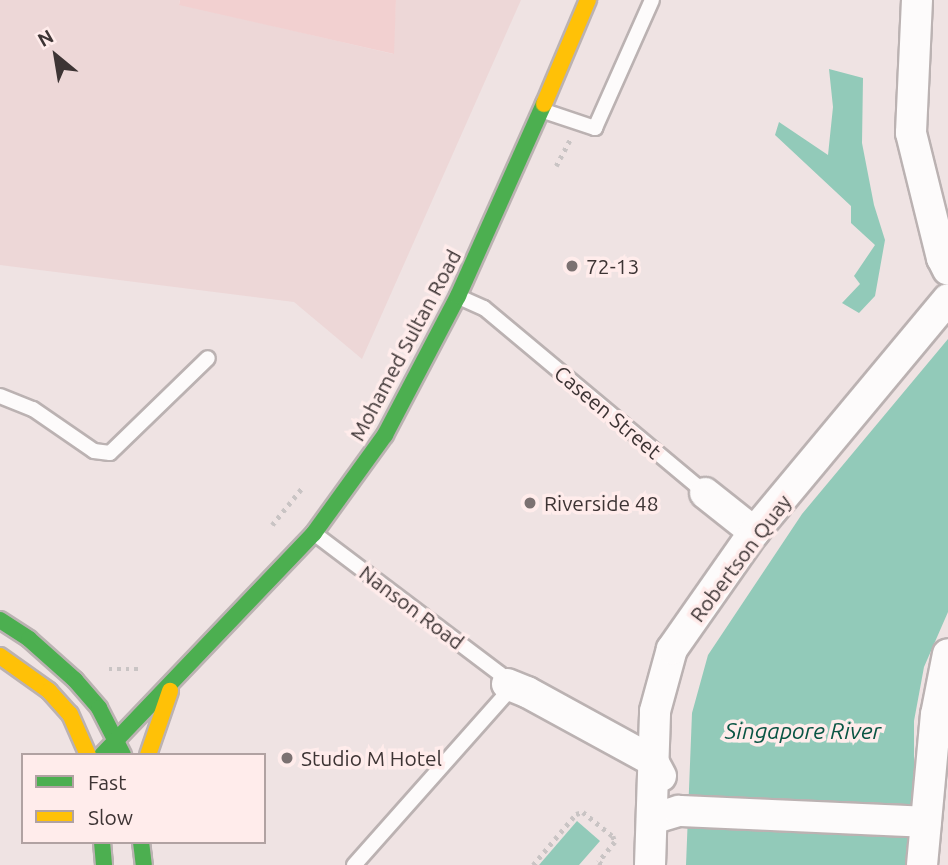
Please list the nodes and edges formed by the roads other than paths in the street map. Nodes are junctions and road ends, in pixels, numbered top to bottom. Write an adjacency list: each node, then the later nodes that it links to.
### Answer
1 (588, 0): 4 (street, Mohamed Sultan Road)
2 (652, 0): 4 (lane)
3 (917, 0): 5 (street)
4 (542, 110): 6 (street, Mohamed Sultan Road)
5 (945, 264)
6 (458, 296): 10 (lane, Caseen Street); 12 (street, Mohamed Sultan Road)
7 (948, 299): 11 (street, Robertson Quay)
8 (208, 358): 9 (lane)
9 (2, 400)
10 (705, 493): 11 (street, Caseen Street)
11 (754, 532): 26 (street, Robertson Quay)
12 (314, 533): 17 (street, Mohamed Sultan Road); 18 (lane, Nanson Road)
13 (0, 620): 16 (street)
14 (948, 654): 28 (street)
15 (0, 656): 22 (street)
16 (75, 680): 19 (street); 21 (street)
17 (173, 682): 20 (street); 21 (street, Mohamed Sultan Road); 25 (street)
18 (507, 684): 26 (street, Nanson Road); 33 (lane)
19 (99, 687)
20 (135, 691)
21 (117, 739): 23 (street, Mohamed Sultan Road); 24 (street)
22 (87, 753)
23 (104, 753)
24 (122, 753)
25 (149, 753)
26 (653, 761): 27 (street)
27 (666, 815): 28 (street); 34 (street)
28 (926, 822): 35 (street)
29 (102, 844): 31 (street)
30 (141, 844): 32 (street)
31 (104, 865)
32 (144, 865)
33 (354, 865)
34 (650, 865)
35 (922, 865)

